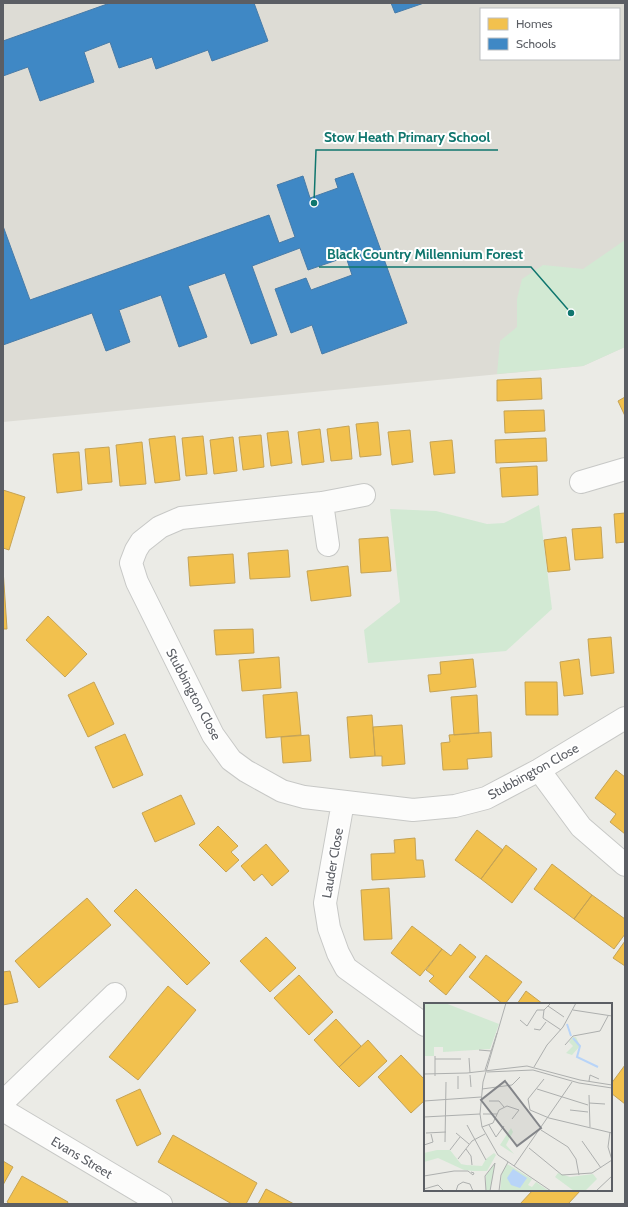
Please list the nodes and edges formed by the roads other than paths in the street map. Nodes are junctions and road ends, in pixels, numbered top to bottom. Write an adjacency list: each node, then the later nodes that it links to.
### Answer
1 (625, 470): 2 (street)
2 (581, 482)
3 (364, 495): 4 (street, Stubbington Close)
4 (322, 503): 5 (street); 8 (street, Stubbington Close)
5 (328, 545)
6 (625, 718): 7 (street, Stubbington Close)
7 (539, 770): 8 (street, Stubbington Close); 9 (street)
8 (343, 802): 11 (street, Lauder Close)
9 (625, 865)
10 (115, 994): 12 (street)
11 (424, 1024)
12 (3, 1102)
13 (3, 1110): 14 (street, Evans Street)
14 (130, 1197): 15 (street, Evans Street)
15 (161, 1204)

